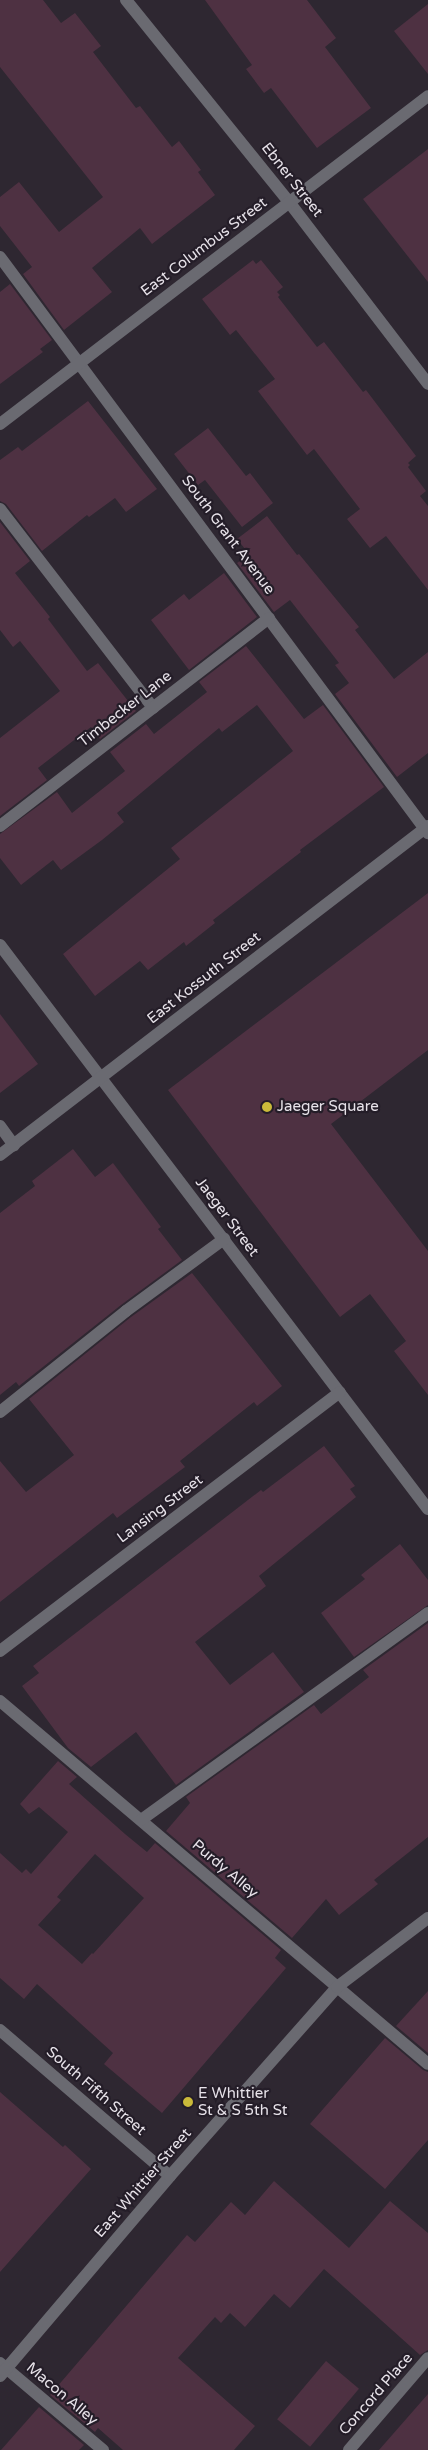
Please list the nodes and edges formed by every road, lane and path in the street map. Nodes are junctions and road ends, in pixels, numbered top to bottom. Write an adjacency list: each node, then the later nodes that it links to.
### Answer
1 (126, 0): 3 (street, Ebner Street)
2 (428, 96): 3 (street, East Columbus Street)
3 (289, 202): 5 (street, East Columbus Street); 6 (street, Ebner Street)
4 (0, 256): 5 (street, South Grant Avenue)
5 (80, 363): 7 (street, East Columbus Street); 9 (street, South Grant Avenue)
6 (428, 384)
7 (0, 424)
8 (0, 509): 10 (street)
9 (269, 618): 10 (street, Timbecker Lane); 12 (street, South Grant Avenue)
10 (153, 708): 11 (street, Timbecker Lane)
11 (0, 826)
12 (427, 829): 14 (street, East Kossuth Street)
13 (0, 945): 14 (street, Jaeger Street)
14 (102, 1077): 16 (street, East Kossuth Street); 18 (street, Jaeger Street)
15 (0, 1126): 16 (street)
16 (14, 1145): 17 (street, East Kossuth Street)
17 (0, 1156)
18 (224, 1239): 19 (street, Jaeger Street); 20 (street)
19 (340, 1392): 21 (street, Jaeger Street); 23 (street, Lansing Street)
20 (0, 1412)
21 (428, 1509)
22 (428, 1613): 25 (street)
23 (0, 1651)
24 (0, 1701): 25 (street, Purdy Alley)
25 (141, 1820): 27 (street, Purdy Alley)
26 (428, 1918): 27 (street, East Whittier Street)
27 (337, 1987): 29 (street, Purdy Alley); 30 (street, East Whittier Street)
28 (0, 2030): 30 (street, South Fifth Street)
29 (428, 2064)
30 (170, 2176): 32 (street, East Whittier Street)
31 (428, 2358): 34 (street, Concord Place)
32 (2, 2369): 33 (street, Macon Alley)
33 (103, 2450)
34 (349, 2450)

